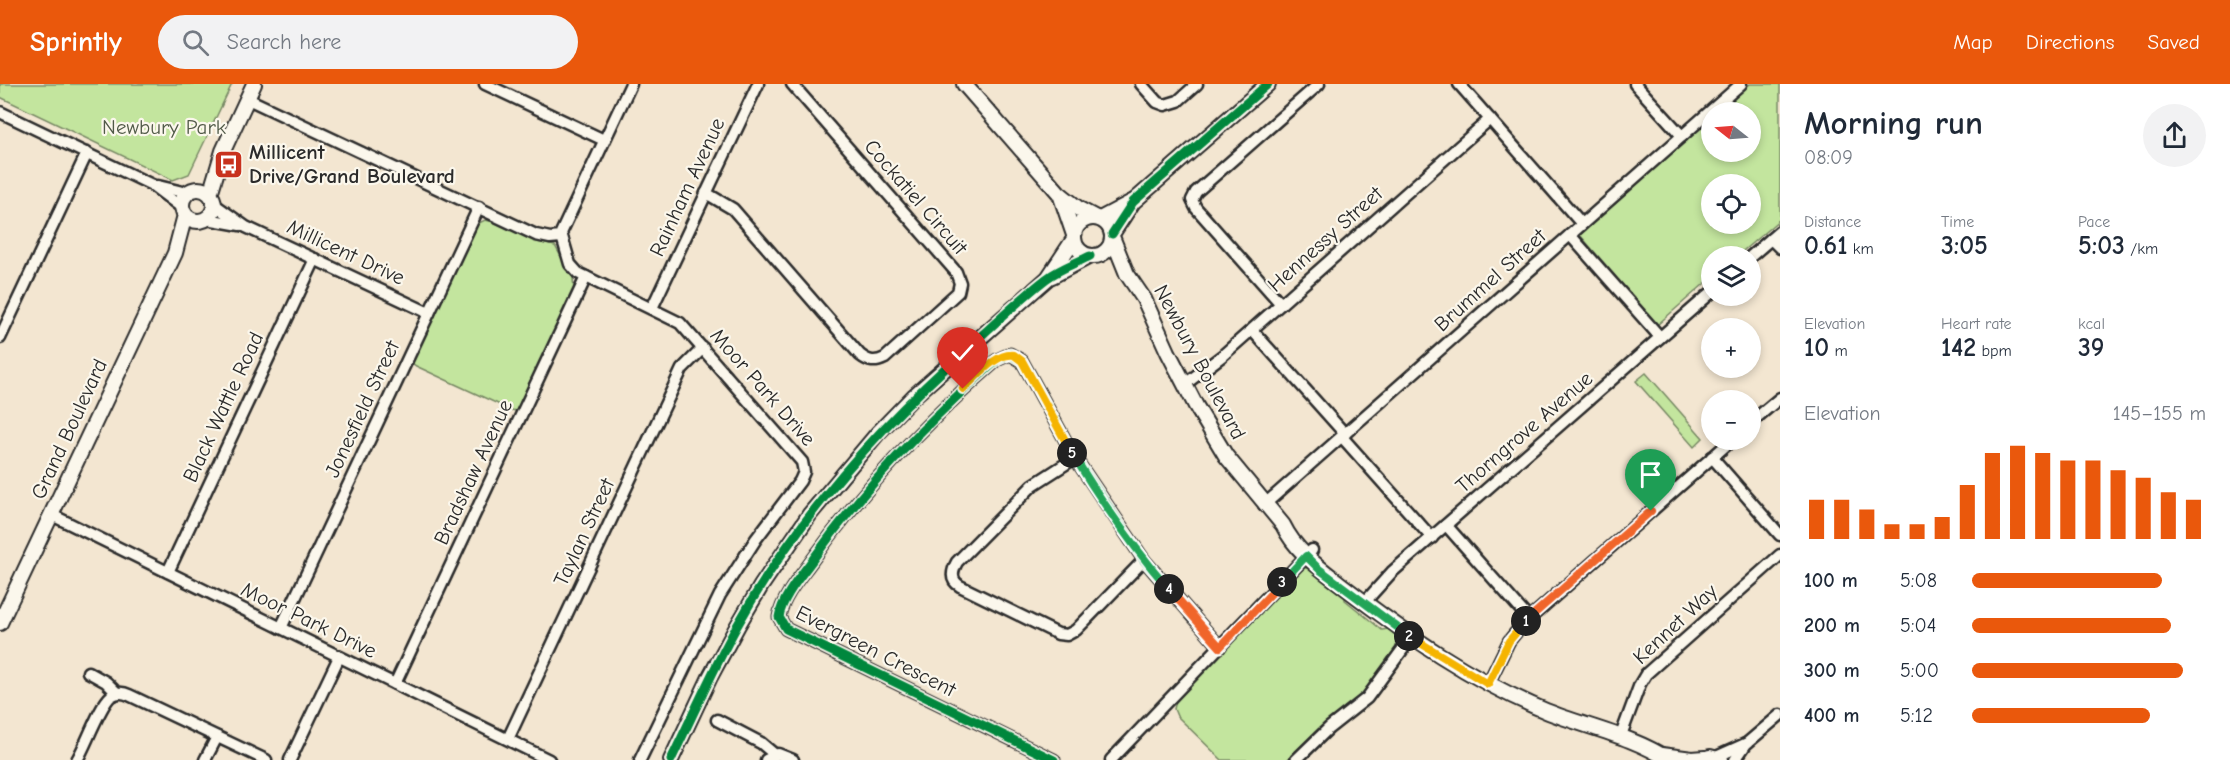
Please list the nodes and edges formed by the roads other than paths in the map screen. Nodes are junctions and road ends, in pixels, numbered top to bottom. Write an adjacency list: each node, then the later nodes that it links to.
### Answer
1 (254, 84): 14 (street)
2 (485, 84): 18 (street)
3 (631, 84): 18 (street)
4 (758, 84): 21 (street, Rainham Avenue)
5 (792, 84): 21 (street, Cockatiel Circuit)
6 (964, 84): 22 (street)
7 (1141, 84): 8 (street)
8 (1197, 84)
9 (1268, 84): 24 (street)
10 (1319, 84): 45 (street)
11 (1459, 84): 16 (street)
12 (1635, 84): 17 (street)
13 (1741, 84): 17 (street, Brummel Street)
14 (248, 99): 23 (street); 25 (street)
15 (0, 112): 19 (street, Millicent Drive)
16 (1490, 119): 29 (street); 45 (street, Hennessy Street)
17 (1682, 136): 29 (street, Brummel Street)
18 (604, 140): 34 (street)
19 (87, 153): 20 (street, Millicent Drive); 50 (street)
20 (152, 185): 23 (street, Millicent Drive); 26 (street, Millicent Drive)
21 (706, 193): 46 (street, Rainham Avenue)
22 (1059, 193): 27 (street); 35 (street)
23 (202, 195): 26 (street); 28 (street); 30 (street, Millicent Drive)
24 (1132, 202): 27 (street); 33 (street)
25 (479, 207): 34 (street); 47 (street, Jonesfield Street)
26 (183, 211): 28 (street); 38 (street, Grand Boulevard)
27 (1098, 218): 33 (street); 35 (street)
28 (203, 220): 30 (street, Millicent Drive); 38 (street, Grand Boulevard)
29 (1582, 224): 31 (street, Brummel Street)
30 (246, 226): 40 (street, Millicent Drive)
31 (1570, 235): 49 (street); 55 (street, Brummel Street)
32 (1776, 235): 36 (street); 37 (street)
33 (1112, 236): 39 (street); 41 (street, Newbury Boulevard)
34 (561, 237): 42 (street, Moor Park Drive)
35 (1074, 237): 39 (street); 43 (street)
36 (1761, 248)
37 (1780, 248)
38 (175, 253): 60 (street, Grand Boulevard)
39 (1094, 256): 41 (street, Newbury Boulevard); 43 (street)
40 (315, 259): 47 (street, Millicent Drive); 67 (street, Black Wattle Road)
41 (1126, 274): 52 (street, Newbury Boulevard)
42 (586, 277): 46 (street, Moor Park Drive); 76 (street, Bradshaw Avenue)
43 (1048, 278): 94 (street)
44 (1701, 302): 49 (street, Thorngrove Avenue)
45 (1281, 304): 48 (street, Hennessy Street)
46 (652, 308): 51 (street, Moor Park Drive)
47 (429, 313): 71 (street, Jonesfield Street)
48 (1252, 330): 52 (street, Hennessy Street); 55 (street)
49 (1660, 337): 61 (street, Thorngrove Avenue)
50 (0, 338)
51 (703, 348): 83 (street, Taylan Street); 93 (street, Moor Park Drive)
52 (1184, 385): 59 (street, Newbury Boulevard)
53 (1780, 398): 54 (street)
54 (1761, 414)
55 (1343, 436): 59 (street, Brummel Street); 63 (street)
56 (1721, 450): 58 (street)
57 (1075, 458): 66 (street, Evergreen Crescent); 66 (street); 96 (street, Evergreen Crescent)
58 (1712, 458): 62 (street); 69 (street)
59 (1264, 505): 64 (street, Newbury Boulevard)
60 (52, 515): 67 (street, Moor Park Drive); 70 (street, Grand Boulevard)
61 (1446, 525): 63 (street, Thorngrove Avenue); 69 (street)
62 (1780, 535)
63 (1432, 538): 68 (street, Thorngrove Avenue)
64 (1309, 553): 68 (street, Newbury Boulevard); 73 (street)
65 (1780, 555): 82 (street, Kennet Way)
66 (1144, 560): 73 (street, Evergreen Crescent)
67 (168, 572): 71 (street, Moor Park Drive)
68 (1364, 603): 72 (street, Newbury Boulevard)
69 (1529, 619): 77 (street)
70 (0, 623)
71 (281, 628): 74 (street, Moor Park Drive)
72 (1411, 638): 77 (street, Newbury Boulevard); 98 (street)
73 (1220, 647): 97 (street)
74 (339, 657): 76 (street, Moor Park Drive); 91 (street)
75 (88, 672): 78 (street)
76 (395, 684): 83 (street, Moor Park Drive)
77 (1488, 684): 82 (street, Newbury Boulevard)
78 (117, 693): 81 (street); 88 (street)
79 (1780, 715): 84 (street)
80 (717, 720): 85 (street)
81 (217, 737): 89 (street); 90 (street)
82 (1620, 738): 86 (street, Newbury Boulevard)
83 (508, 739): 92 (street, Moor Park Drive)
84 (1746, 744): 87 (street); 99 (street)
85 (770, 757): 95 (street)
86 (1665, 757): 87 (street, Newbury Boulevard)
87 (1711, 759)
88 (77, 760)
89 (205, 760)
90 (266, 760)
91 (290, 760)
92 (549, 760)
93 (640, 760)
94 (671, 760)
95 (793, 760)
96 (1054, 760)
97 (1111, 760)
98 (1296, 760)
99 (1735, 760)

